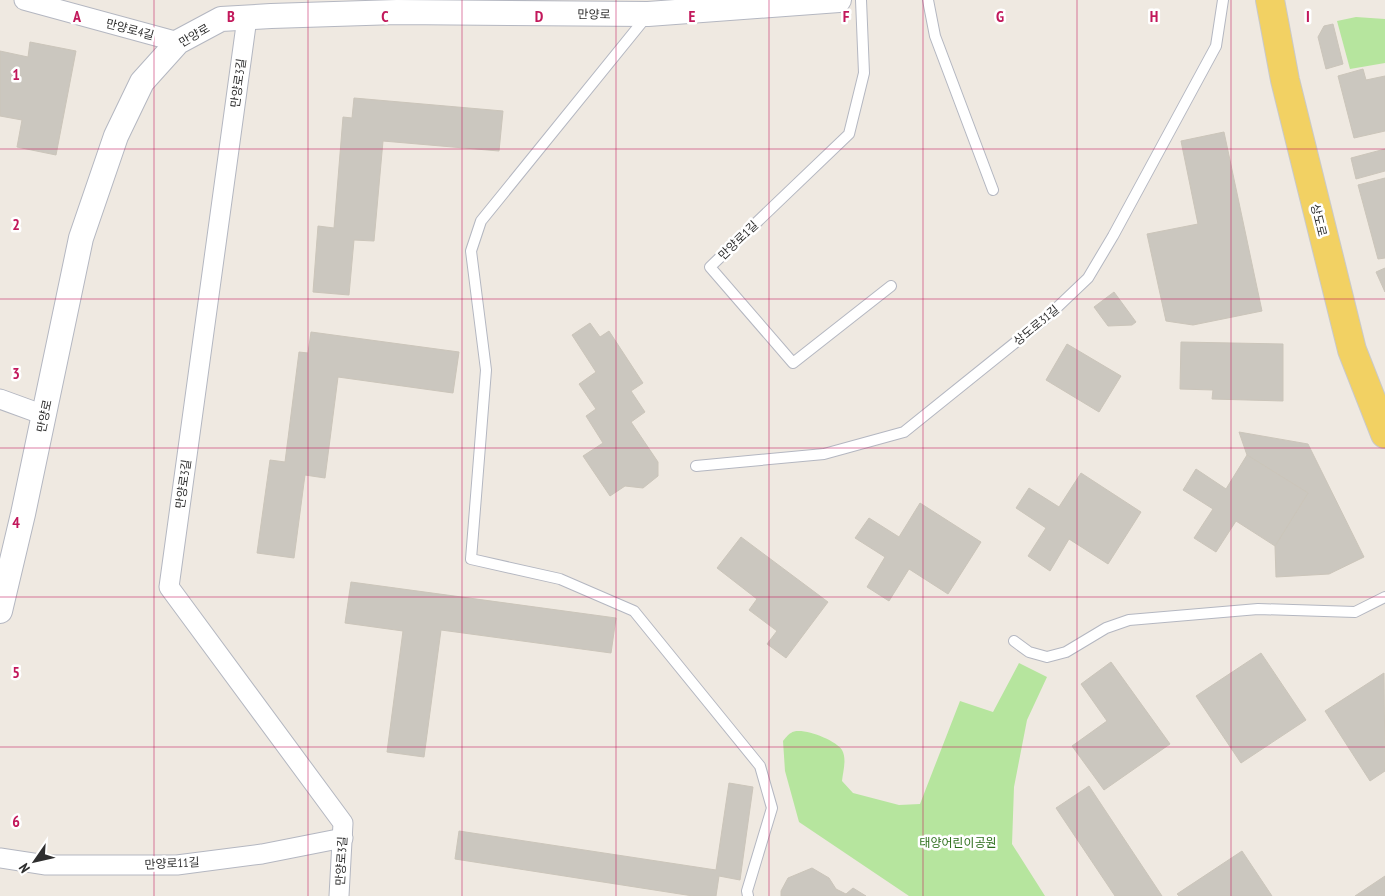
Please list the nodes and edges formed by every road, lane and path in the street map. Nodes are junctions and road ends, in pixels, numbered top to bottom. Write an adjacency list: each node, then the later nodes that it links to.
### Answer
1 (24, 0): 9 (street, 만양로4길)
2 (839, 0): 7 (street, 만양로)
3 (861, 0): 11 (lane, 만양로1길)
4 (928, 0): 10 (lane)
5 (1223, 0): 15 (lane, 상도로31길)
6 (1270, 0): 14 (main road, 상도로)
7 (648, 14): 8 (street, 만양로); 22 (lane)
8 (247, 18): 9 (street, 만양로); 19 (street, 만양로3길)
9 (178, 42): 13 (street, 만양로)
10 (993, 190)
11 (890, 286)
12 (0, 399): 13 (street)
13 (44, 415): 17 (street, 만양로)
14 (1385, 434)
15 (696, 466)
16 (1385, 597): 18 (lane)
17 (0, 611)
18 (1014, 641)
19 (342, 838): 20 (street, 만양로11길); 21 (street, 만양로3길)
20 (0, 858)
21 (339, 896)
22 (748, 896)

